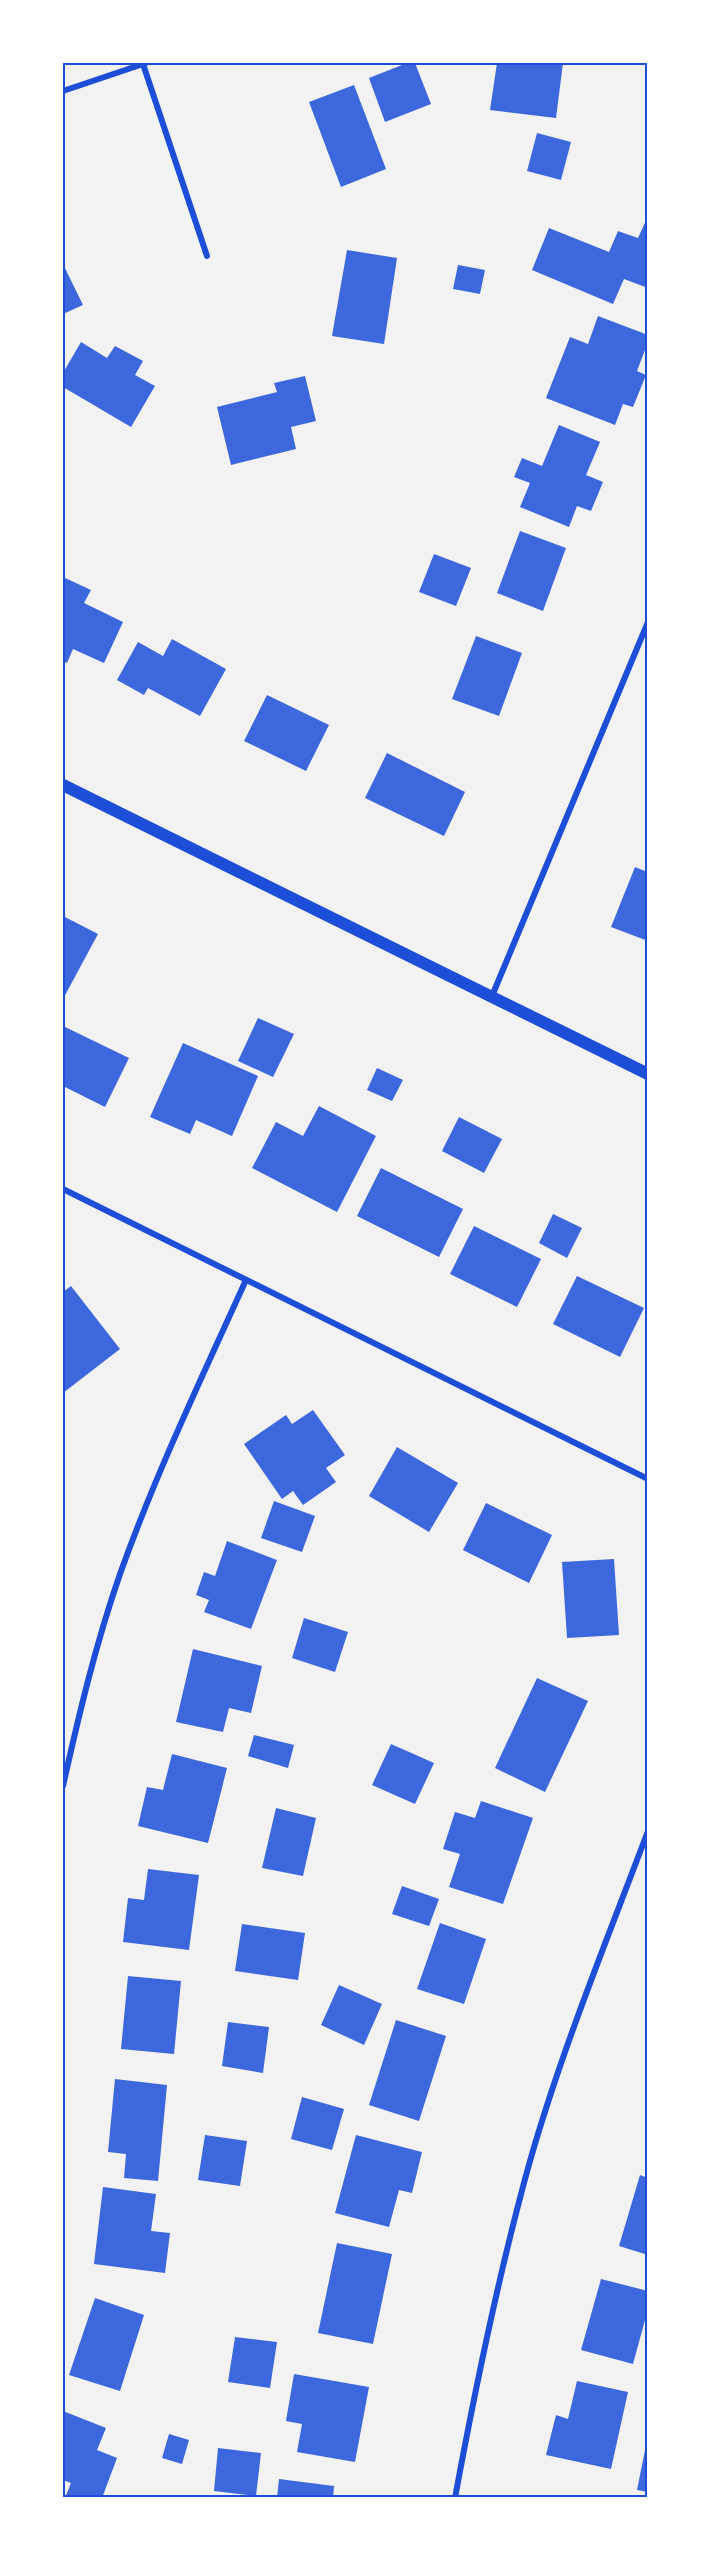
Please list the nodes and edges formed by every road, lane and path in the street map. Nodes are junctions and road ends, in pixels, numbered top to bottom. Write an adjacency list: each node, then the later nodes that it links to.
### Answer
1 (145, 64): 2 (street); 3 (street)
2 (63, 91)
3 (207, 256)
4 (648, 622): 6 (street)
5 (63, 785): 6 (main road)
6 (492, 996): 7 (main road)
7 (648, 1074)
8 (63, 1189): 9 (street)
9 (246, 1280): 10 (street); 11 (street)
10 (648, 1479)
11 (63, 1786)
12 (648, 1831): 13 (street)
13 (455, 2498)

